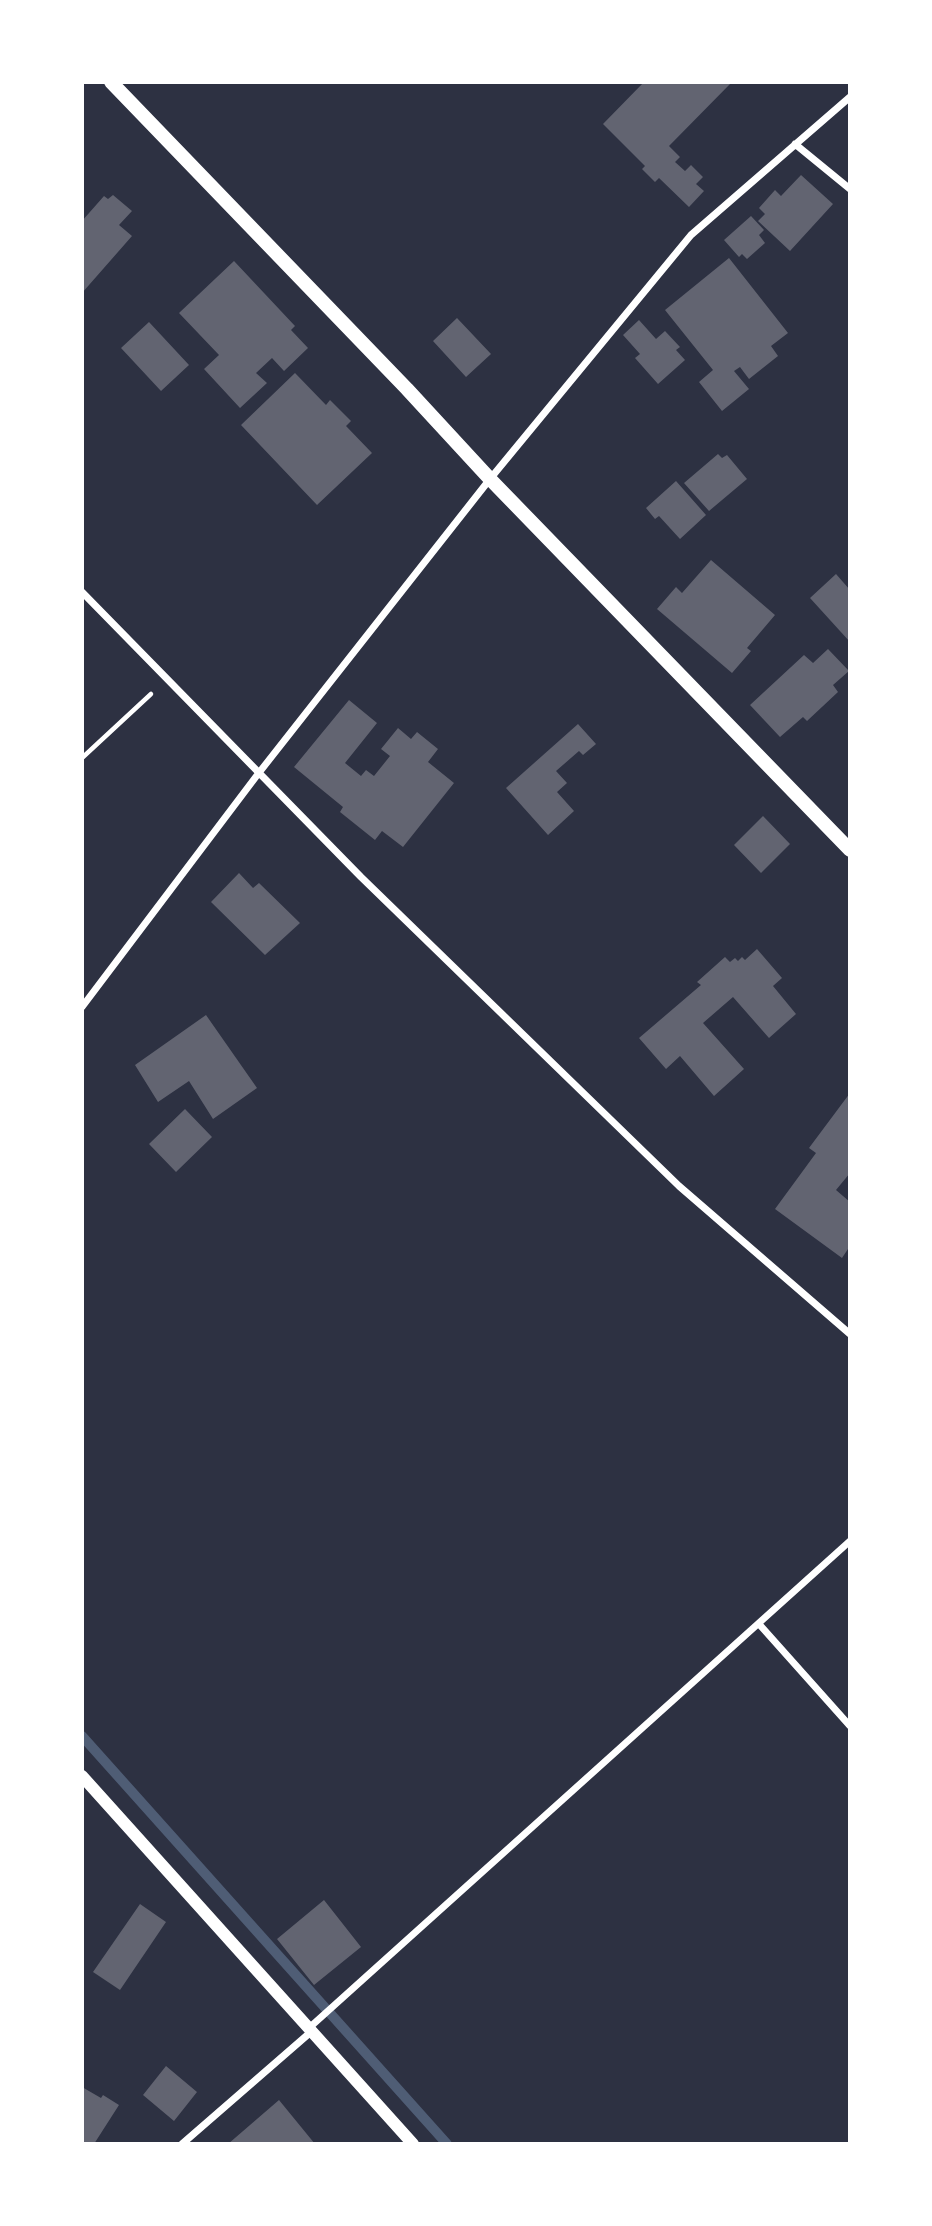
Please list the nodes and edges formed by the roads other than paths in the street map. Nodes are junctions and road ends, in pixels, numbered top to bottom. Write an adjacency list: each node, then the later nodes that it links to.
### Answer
1 (111, 82): 5 (main road)
2 (850, 97): 3 (street)
3 (795, 144): 4 (street); 5 (street)
4 (850, 189)
5 (490, 479): 7 (street); 8 (main road)
6 (82, 592): 7 (street)
7 (258, 774): 9 (street); 10 (street)
8 (850, 850)
9 (82, 1007)
10 (850, 1334)
11 (850, 1541): 12 (street)
12 (759, 1624): 13 (street); 15 (street)
13 (850, 1726)
14 (82, 1776): 15 (street)
15 (310, 2029): 16 (street); 17 (street)
16 (182, 2144)
17 (413, 2144)

